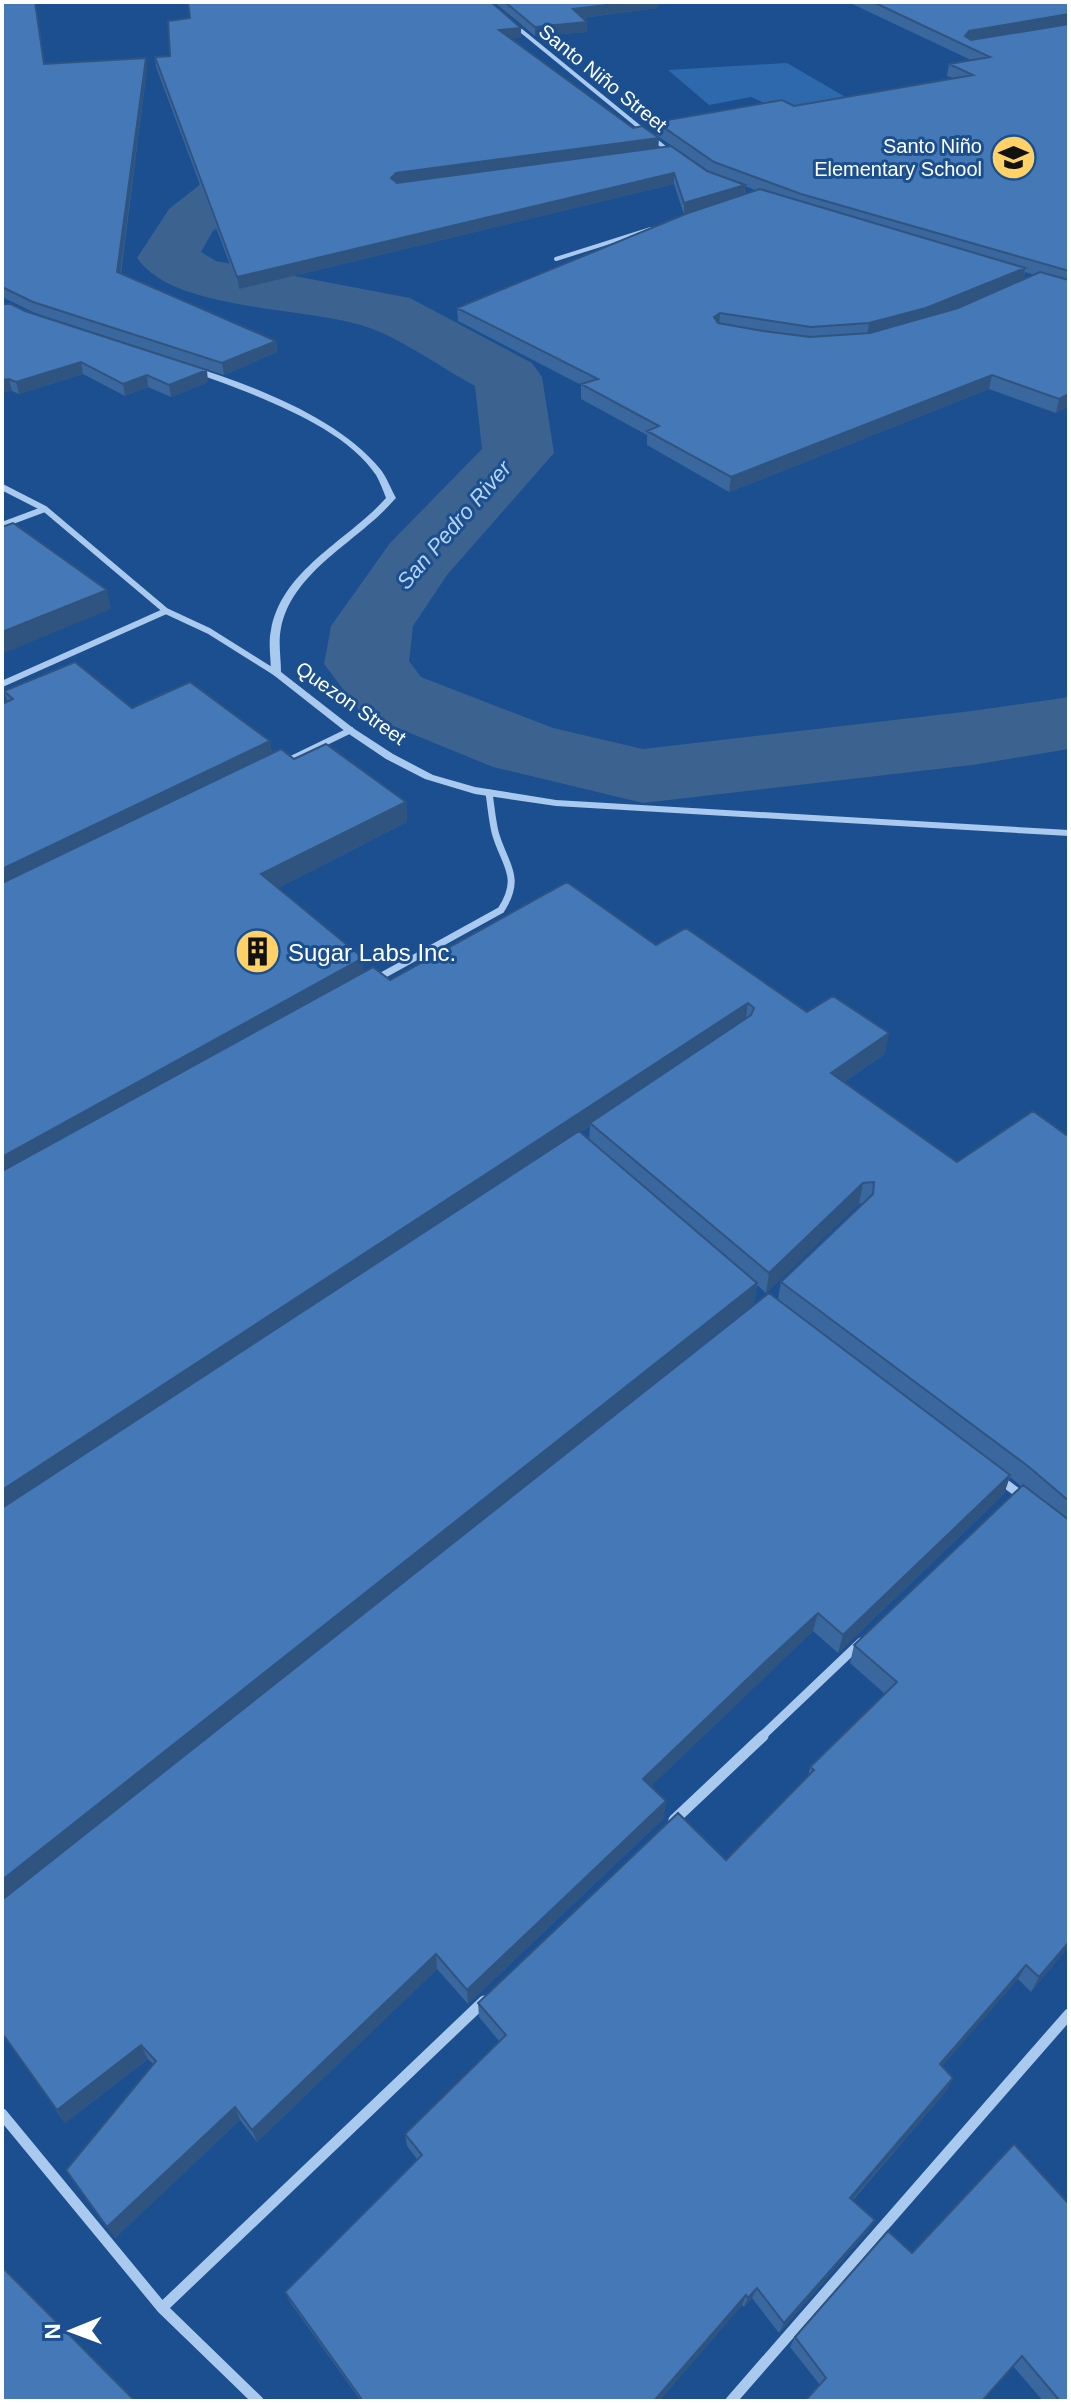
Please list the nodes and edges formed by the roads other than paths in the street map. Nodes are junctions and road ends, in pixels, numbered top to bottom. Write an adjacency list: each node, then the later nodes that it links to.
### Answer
1 (486, 2): 2 (street, Santo Niño Street)
2 (669, 152): 3 (street); 4 (street, Santo Niño Street)
3 (658, 153)
4 (685, 163)
5 (660, 227): 6 (street)
6 (556, 259)
7 (173, 362): 12 (street, Quezon Street)
8 (2, 487): 9 (street)
9 (45, 509): 10 (street); 11 (street)
10 (2, 525)
11 (166, 611): 12 (street); 13 (street)
12 (276, 673): 14 (street, Quezon Street)
13 (2, 684)
14 (351, 730): 15 (street); 16 (street, Quezon Street)
15 (280, 764)
16 (489, 793): 17 (street, Quezon Street); 18 (street)
17 (1069, 833)
18 (362, 987)
19 (992, 1473): 20 (street)
20 (1017, 1492): 21 (street); 22 (street)
21 (1028, 1501)
22 (1006, 1503)
23 (867, 1635): 24 (street)
24 (659, 1834)
25 (498, 1988): 28 (street)
26 (1069, 2014): 30 (street)
27 (2, 2114): 28 (street)
28 (162, 2308): 29 (street)
29 (258, 2401)
30 (731, 2401)

